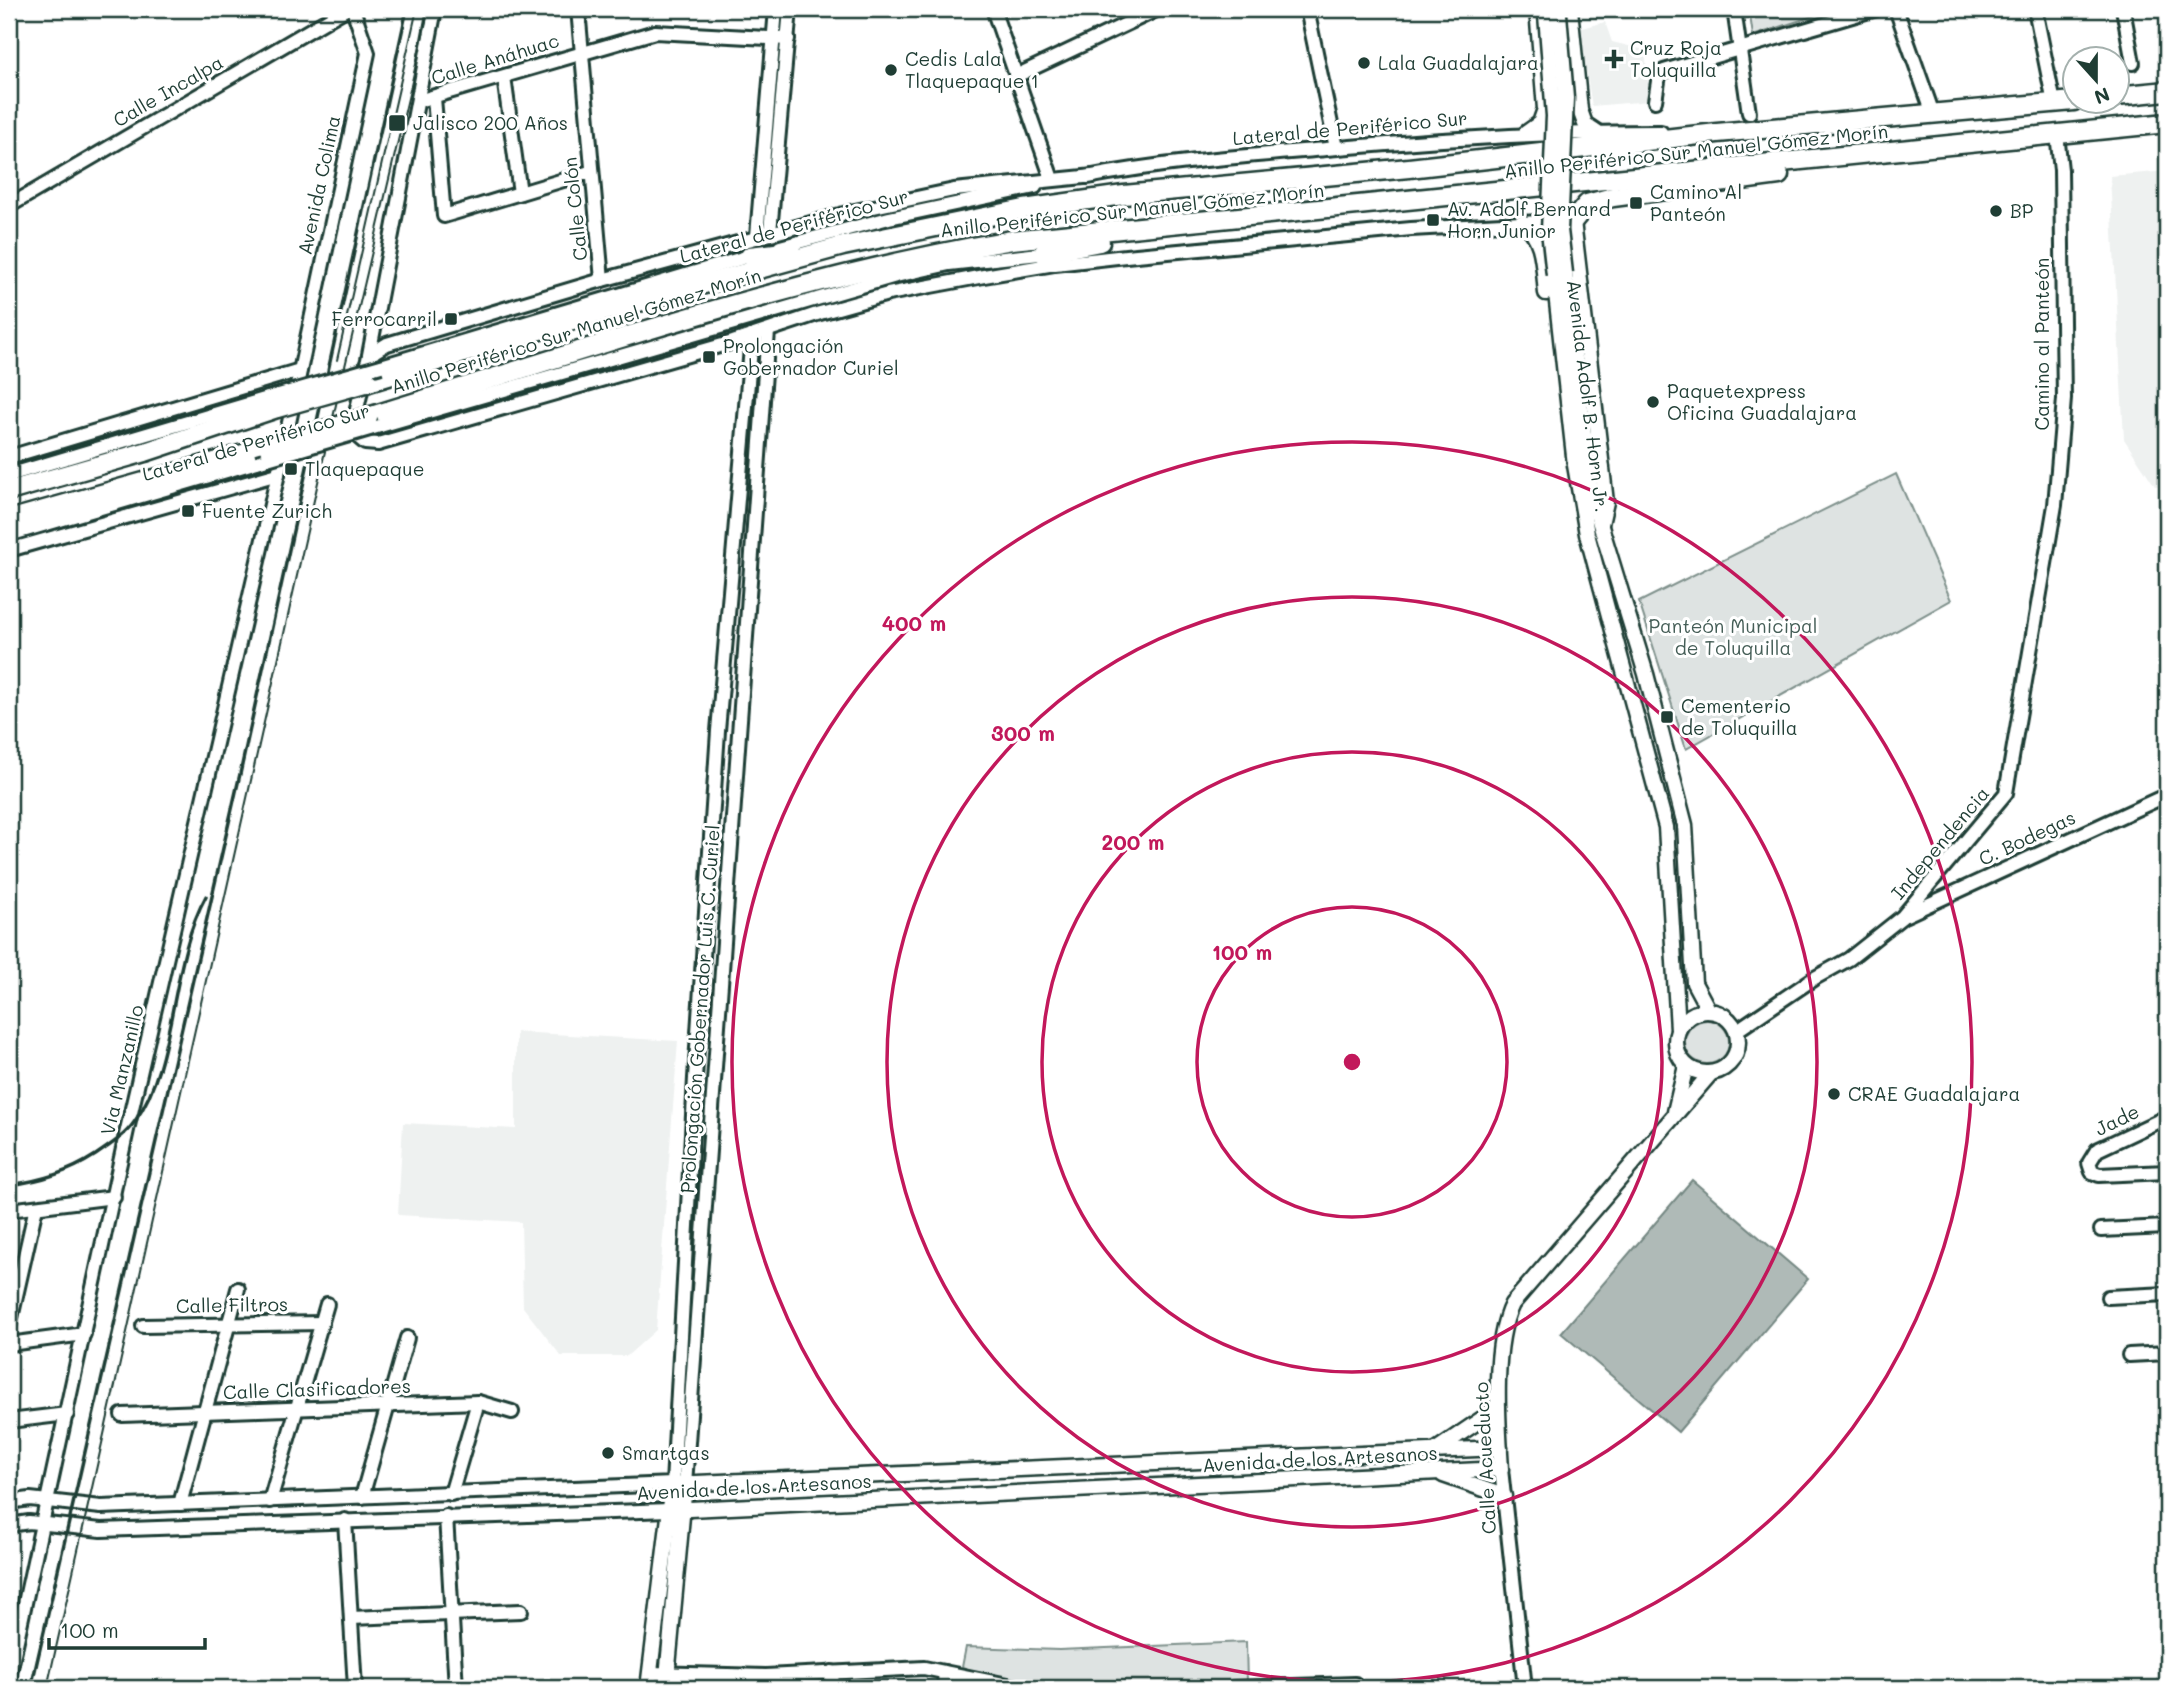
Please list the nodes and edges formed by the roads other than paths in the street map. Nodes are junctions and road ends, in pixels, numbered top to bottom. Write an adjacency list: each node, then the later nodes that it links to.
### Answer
1 (346, 9): 47 (street, Calle Incalpa)
2 (353, 9): 61 (street, Avenida Colima)
3 (435, 9): 30 (street)
4 (578, 9): 21 (street, Calle Colón)
5 (776, 9): 18 (street)
6 (790, 9): 19 (street)
7 (993, 9): 23 (street)
8 (1307, 9): 41 (street)
9 (1734, 9): 20 (street)
10 (1876, 9): 20 (street)
11 (1896, 9): 35 (street)
12 (2035, 9): 33 (street)
13 (2123, 9): 22 (street)
14 (1152, 10): 23 (street)
15 (1553, 11): 16 (main road); 17 (main road); 70 (main road, Avenida Adolf B. Horn Jr., bridge)
16 (1572, 29): 17 (main road); 25 (main road)
17 (1539, 32): 26 (main road)
18 (774, 38): 19 (street, Calle Anáhuac); 21 (street, Calle Anáhuac); 51 (street)
19 (788, 39): 51 (street)
20 (1740, 47): 31 (street); 34 (street)
21 (581, 53): 24 (street, Calle Anáhuac); 43 (street, Calle Colón)
22 (2133, 63)
23 (1016, 76): 45 (street)
24 (504, 77): 29 (street, Calle Anáhuac); 46 (street)
25 (1576, 78): 26 (main road); 37 (main road)
26 (1544, 83): 39 (main road)
27 (2167, 91): 28 (highway)
28 (2130, 95)
29 (434, 98): 30 (street, Calle Anáhuac); 46 (street)
30 (418, 101): 62 (street)
31 (1655, 101)
32 (2060, 102): 33 (highway, Anillo Periférico Sur Manuel Gómez Morín)
33 (2053, 103): 35 (highway, Anillo Periférico Sur Manuel Gómez Morín)
34 (1748, 113)
35 (1933, 114): 38 (highway, Anillo Periférico Sur Manuel Gómez Morín)
36 (2167, 123): 40 (highway, Anillo Periférico Sur Manuel Gómez Morín)
37 (1597, 132): 38 (street, Lateral de Periférico Sur); 39 (street, Lateral de Periférico Sur)
38 (1717, 132): 52 (highway, Anillo Periférico Sur Manuel Gómez Morín)
39 (1526, 133): 41 (street, Lateral de Periférico Sur)
40 (2057, 134): 42 (highway, Anillo Periférico Sur Manuel Gómez Morín); 73 (street, Camino al Panteón)
41 (1336, 148): 44 (street, Lateral de Periférico Sur)
42 (1895, 152): 48 (highway); 49 (highway, Anillo Periférico Sur Manuel Gómez Morín)
43 (590, 172): 46 (street); 58 (street, Calle Colón)
44 (1094, 176): 45 (street); 56 (street, Lateral de Periférico Sur)
45 (1052, 179): 51 (street)
46 (520, 193)
47 (9, 206)
48 (1573, 220): 50 (street); 53 (main road)
49 (1206, 221): 54 (highway); 64 (highway, Anillo Periférico Sur Manuel Gómez Morín)
50 (1522, 222): 55 (main road); 57 (street)
51 (763, 234): 58 (street)
52 (843, 246): 56 (highway); 62 (highway, Anillo Periférico Sur Manuel Gómez Morín)
53 (1574, 249): 55 (main road); 70 (main road)
54 (1043, 253): 57 (street, Lateral de Periférico Sur); 64 (street, Lateral de Periférico Sur)
55 (1541, 253): 70 (main road)
56 (750, 256): 62 (street, Lateral de Periférico Sur)
57 (1126, 256): 59 (street)
58 (602, 280): 62 (street)
59 (768, 331): 60 (street); 118 (street, Prolongación Gobernador Luis C. Curiel)
60 (752, 336): 62 (street); 118 (street, Prolongación Gobernador Luis C. Curiel)
61 (300, 370): 65 (street); 66 (street, Avenida Colima)
62 (372, 370): 63 (highway, Anillo Periférico Sur Manuel Gómez Morín, bridge)
63 (272, 403): 67 (street, Lateral de Periférico Sur); 68 (highway, Anillo Periférico Sur Manuel Gómez Morín)
64 (374, 422): 69 (highway, Anillo Periférico Sur Manuel Gómez Morín, bridge); 71 (street, Lateral de Periférico Sur, bridge)
65 (9, 457)
66 (278, 474): 72 (street); 84 (street, Via Manzanillo)
67 (9, 475)
68 (9, 491)
69 (9, 520)
70 (1593, 531): 76 (main road, Avenida Adolf B. Horn Jr.); 77 (main road, Avenida Adolf B. Horn Jr.)
71 (9, 535)
72 (9, 550)
73 (2045, 552): 75 (street, Independencia)
74 (2167, 795): 75 (street, C. Bodegas)
75 (1902, 917): 78 (street, Independencia)
76 (1709, 1011): 77 (main road); 78 (main road)
77 (1678, 1029): 79 (main road)
78 (1736, 1031): 80 (main road)
79 (1686, 1066): 80 (main road); 82 (main road, Calle Acueducto)
80 (1711, 1073): 82 (main road, Calle Acueducto)
81 (2167, 1117): 83 (street, Jade)
82 (1673, 1118): 104 (main road, Calle Acueducto)
83 (2167, 1172)
84 (114, 1197): 85 (street); 97 (street, Via Manzanillo)
85 (36, 1207): 86 (street); 96 (street)
86 (9, 1210)
87 (2167, 1227): 88 (street)
88 (2101, 1230)
89 (238, 1289): 94 (street)
90 (2167, 1294): 91 (street)
91 (2108, 1297)
92 (327, 1304): 93 (street)
93 (321, 1323): 94 (street, Calle Filtros); 105 (street)
94 (229, 1324): 95 (street, Calle Filtros); 106 (street)
95 (143, 1326)
96 (9, 1327)
97 (84, 1334): 99 (street); 108 (street, Via Manzanillo)
98 (407, 1338): 103 (street)
99 (9, 1343)
100 (2167, 1353): 101 (street)
101 (2129, 1355)
102 (478, 1402): 103 (street, Calle Clasificadores); 107 (street, Calle Clasificadores); 120 (street)
103 (388, 1405): 105 (street, Calle Clasificadores); 122 (street)
104 (1498, 1408): 111 (main road, Calle Acueducto); 112 (main road)
105 (297, 1409): 106 (street, Calle Clasificadores); 125 (street)
106 (205, 1412): 109 (street, Calle Clasificadores); 128 (street)
107 (512, 1412)
108 (66, 1414): 110 (street); 124 (street, Via Manzanillo)
109 (122, 1415)
110 (9, 1421)
111 (1500, 1448): 112 (main road, Avenida de los Artesanos); 115 (main road, Calle Acueducto)
112 (1436, 1450): 113 (main road, Avenida de los Artesanos)
113 (1282, 1459): 114 (main road, Avenida de los Artesanos); 117 (main road)
114 (1154, 1464): 118 (main road, Avenida de los Artesanos); 119 (main road)
115 (1501, 1469): 116 (main road, Avenida de los Artesanos); 121 (street, Calle Acueducto)
116 (1435, 1472): 117 (main road, Avenida de los Artesanos); 121 (main road)
117 (1281, 1480): 119 (main road, Avenida de los Artesanos)
118 (679, 1484): 120 (street, Avenida de los Artesanos); 129 (main road, Prolongación Gobernador Luis C. Curiel)
119 (1156, 1487): 129 (main road, Avenida de los Artesanos)
120 (451, 1494): 123 (street, Avenida de los Artesanos)
121 (1504, 1496): 155 (street, Calle Acueducto)
122 (362, 1497): 123 (street, Avenida de los Artesanos); 125 (street, Avenida de los Artesanos)
123 (386, 1497): 131 (street)
124 (47, 1501): 126 (street, Avenida de los Artesanos); 128 (street, Avenida de los Artesanos); 133 (street, Via Manzanillo)
125 (270, 1501): 127 (street, Avenida de los Artesanos)
126 (9, 1502)
127 (242, 1502): 128 (street, Avenida de los Artesanos); 134 (street)
128 (180, 1504)
129 (676, 1510): 130 (street, Avenida de los Artesanos); 144 (main road, Prolongación Gobernador Luis C. Curiel); 145 (main road, Prolongación Gobernador Luis C. Curiel)
130 (446, 1516): 131 (street, Avenida de los Artesanos); 137 (street)
131 (387, 1518): 132 (street, Avenida de los Artesanos)
132 (345, 1520): 134 (street, Avenida de los Artesanos); 138 (street)
133 (43, 1523): 134 (street, Avenida de los Artesanos); 135 (street, Avenida de los Artesanos); 139 (street, Via Manzanillo)
134 (240, 1524)
135 (9, 1525)
136 (521, 1611): 137 (street)
137 (452, 1614): 138 (street); 148 (street)
138 (351, 1618): 147 (street)
139 (12, 1649): 143 (street, Via Manzanillo)
140 (832, 1672): 141 (street); 142 (street); 150 (street)
141 (949, 1673): 151 (street); 152 (street); 153 (street)
142 (766, 1676): 145 (street); 149 (street)
143 (9, 1677)
144 (649, 1681): 145 (street)
145 (667, 1681)
146 (1355, 1684): 154 (street)
147 (355, 1688)
148 (456, 1688)
149 (749, 1688)
150 (833, 1688)
151 (945, 1688)
152 (954, 1688)
153 (1023, 1688)
154 (1234, 1688)
155 (1525, 1688)

